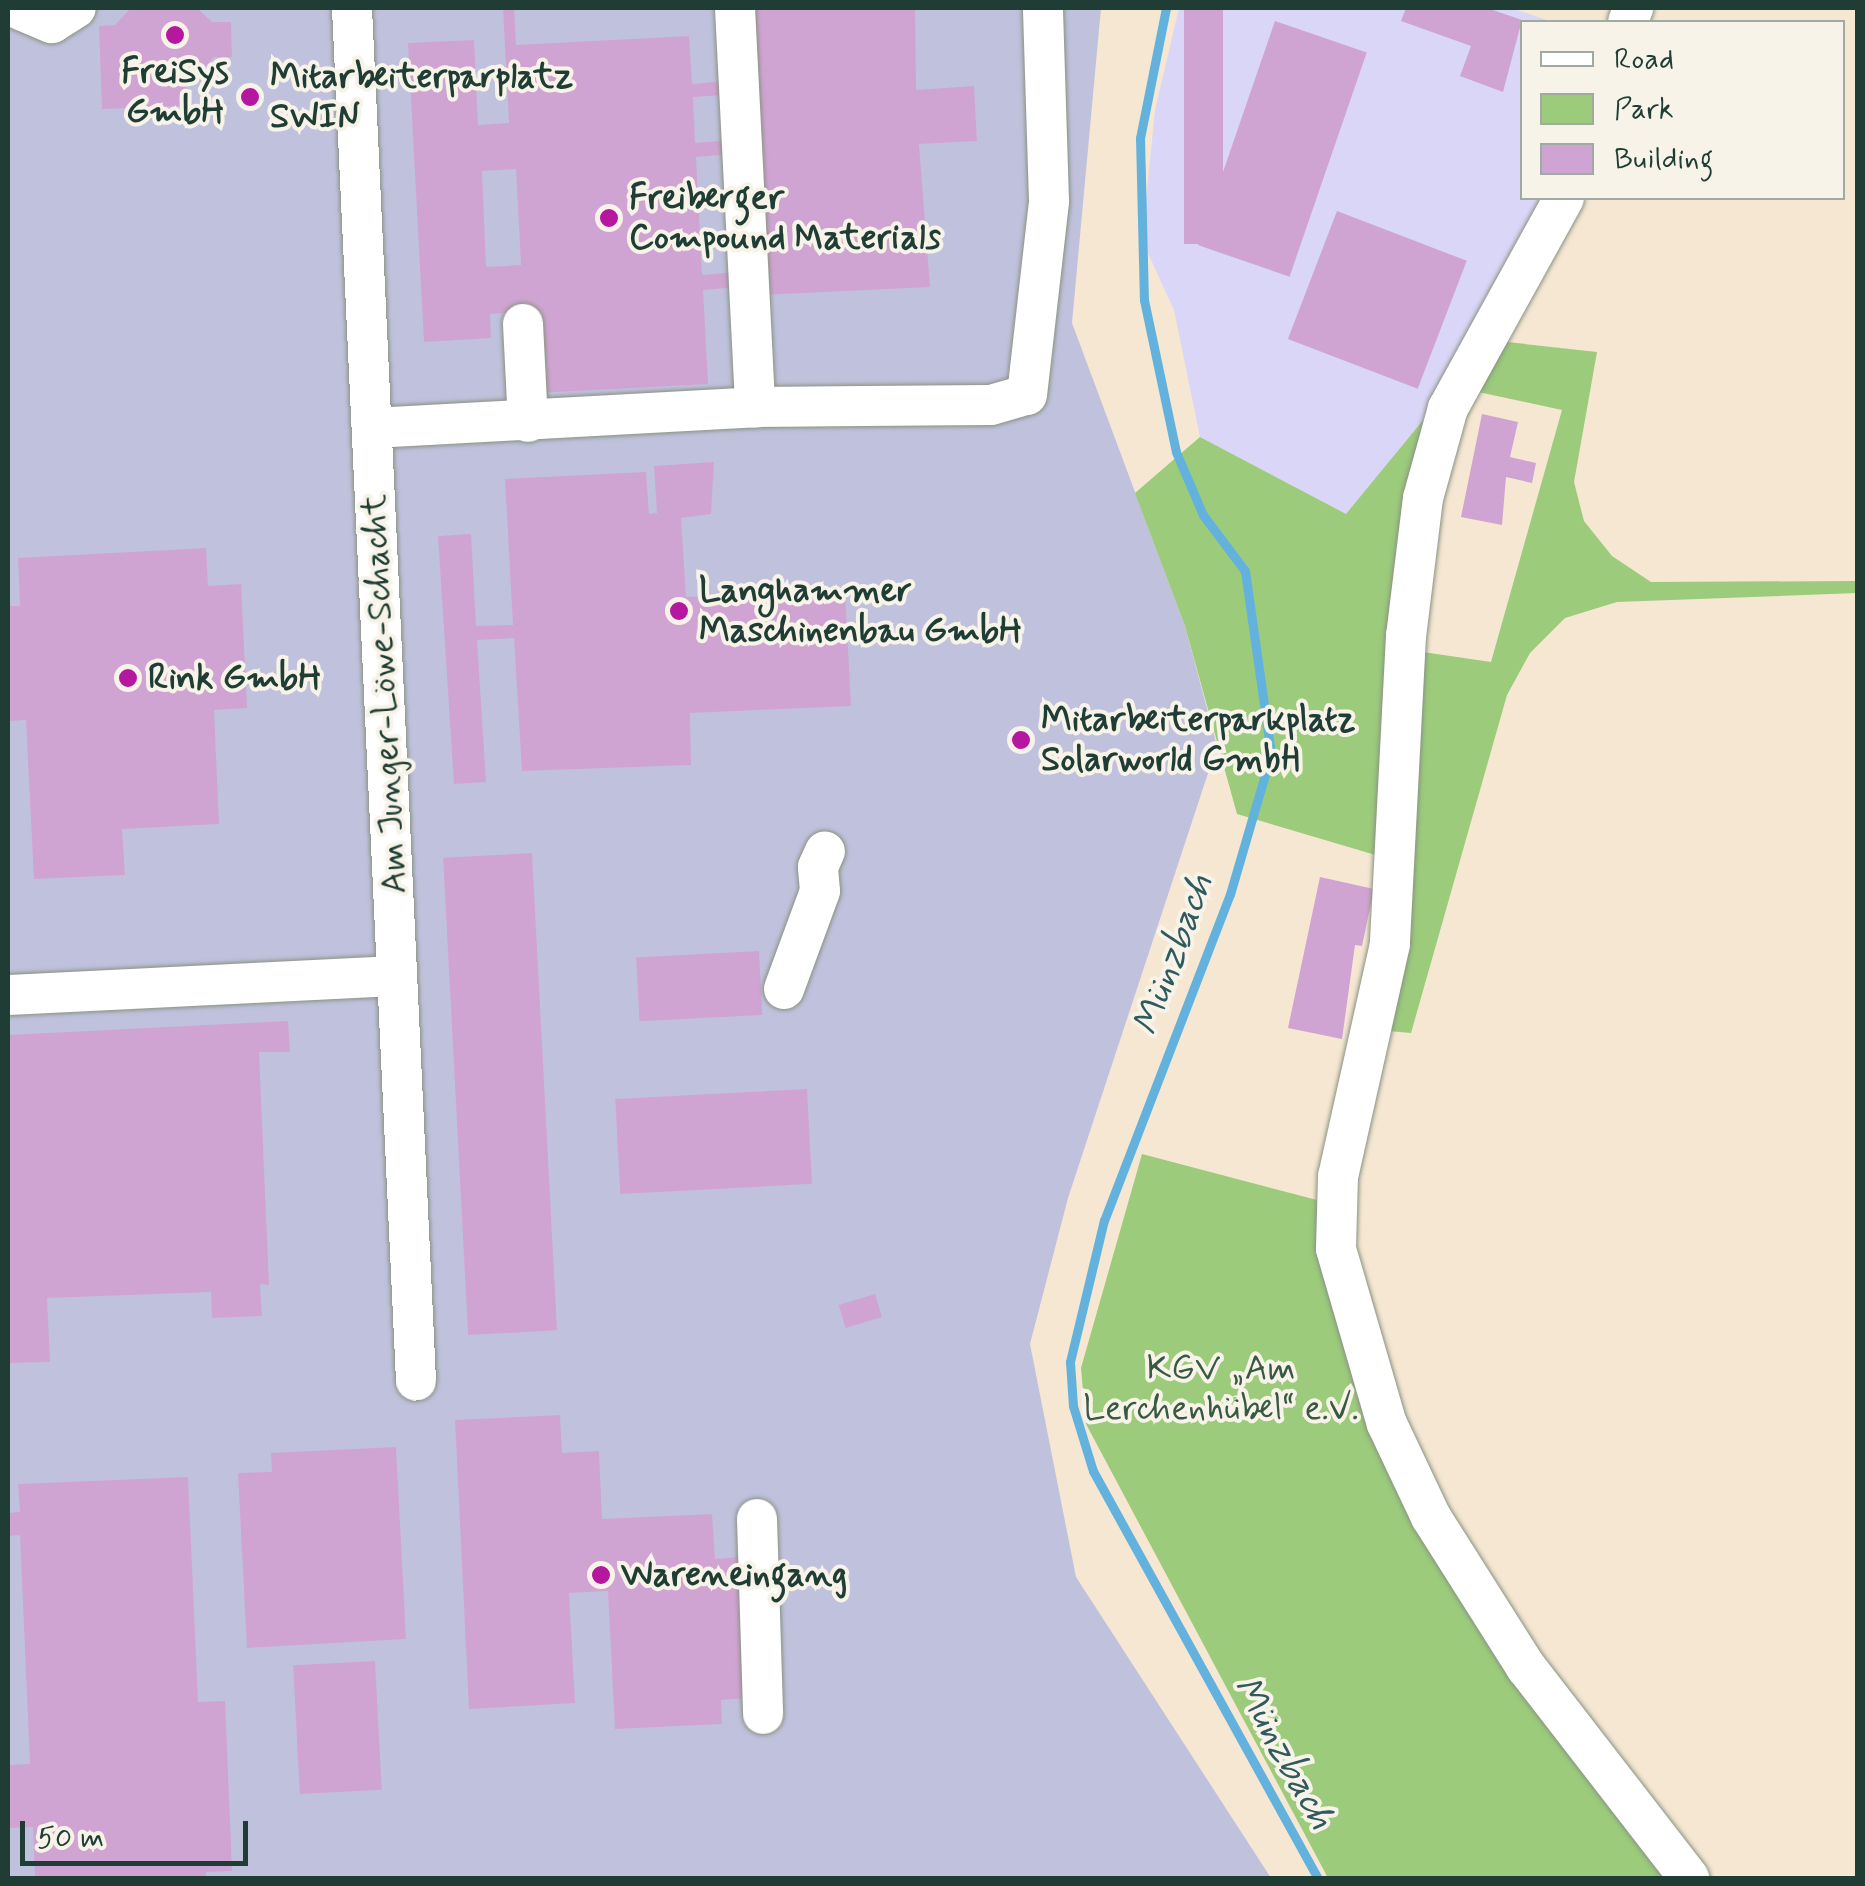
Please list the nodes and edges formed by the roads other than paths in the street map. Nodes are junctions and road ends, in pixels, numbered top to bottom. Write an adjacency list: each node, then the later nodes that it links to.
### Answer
1 (16, 8): 2 (street); 6 (street)
2 (76, 8)
3 (352, 8): 11 (street, Am Junger-Löwe-Schacht)
4 (735, 8): 9 (street)
5 (1043, 8): 9 (street)
6 (8, 18)
7 (1563, 200): 19 (street)
8 (523, 324): 10 (street)
9 (755, 408): 10 (street)
10 (528, 422): 11 (street)
11 (372, 428): 13 (street, Am Junger-Löwe-Schacht)
12 (825, 851): 14 (street)
13 (396, 976): 15 (street); 16 (street, Am Junger-Löwe-Schacht)
14 (784, 989)
15 (8, 995)
16 (416, 1381)
17 (758, 1519): 18 (street)
18 (762, 1714)
19 (1689, 1878)

